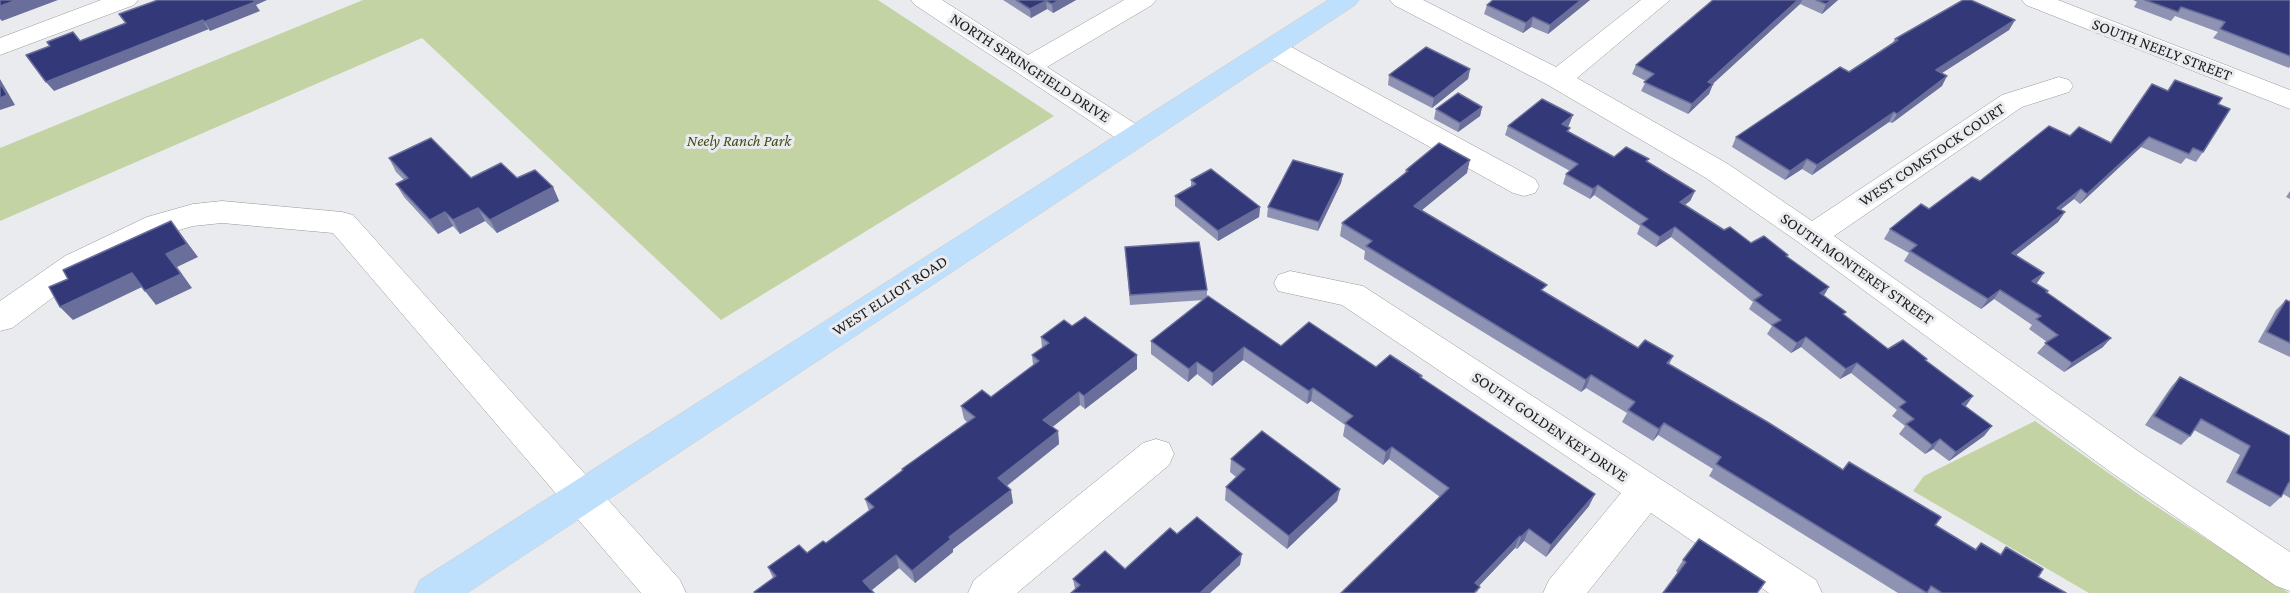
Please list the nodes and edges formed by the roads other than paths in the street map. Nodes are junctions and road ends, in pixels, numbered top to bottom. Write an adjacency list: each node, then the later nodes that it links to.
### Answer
1 (125, 0): 8 (street)
2 (924, 0): 10 (street, NORTH SPRINGFIELD DRIVE)
3 (1143, 0): 10 (street)
4 (1346, 0): 9 (main road, WEST ELLIOT ROAD)
5 (1403, 0): 11 (street, SOUTH MONTEREY STREET)
6 (1657, 0): 11 (street)
7 (2035, 0): 13 (street, SOUTH NEELY STREET)
8 (0, 47)
9 (1272, 48): 14 (main road, WEST ELLIOT ROAD); 15 (street)
10 (1028, 67): 14 (street, NORTH SPRINGFIELD DRIVE)
11 (1558, 78): 16 (street, SOUTH MONTEREY STREET)
12 (2059, 86): 16 (street, WEST COMSTOCK COURT)
13 (2290, 100)
14 (1136, 137): 21 (main road, WEST ELLIOT ROAD)
15 (1524, 186)
16 (1812, 236): 22 (street, SOUTH MONTEREY STREET)
17 (1290, 283): 20 (street, SOUTH GOLDEN KEY DRIVE)
18 (0, 319): 21 (street)
19 (1156, 454): 25 (street)
20 (1646, 491): 26 (street); 27 (street, SOUTH GOLDEN KEY DRIVE)
21 (583, 496): 23 (main road, WEST ELLIOT ROAD); 24 (street)
22 (2290, 574)
23 (434, 593)
24 (666, 593)
25 (988, 593)
26 (1563, 593)
27 (1802, 593)

